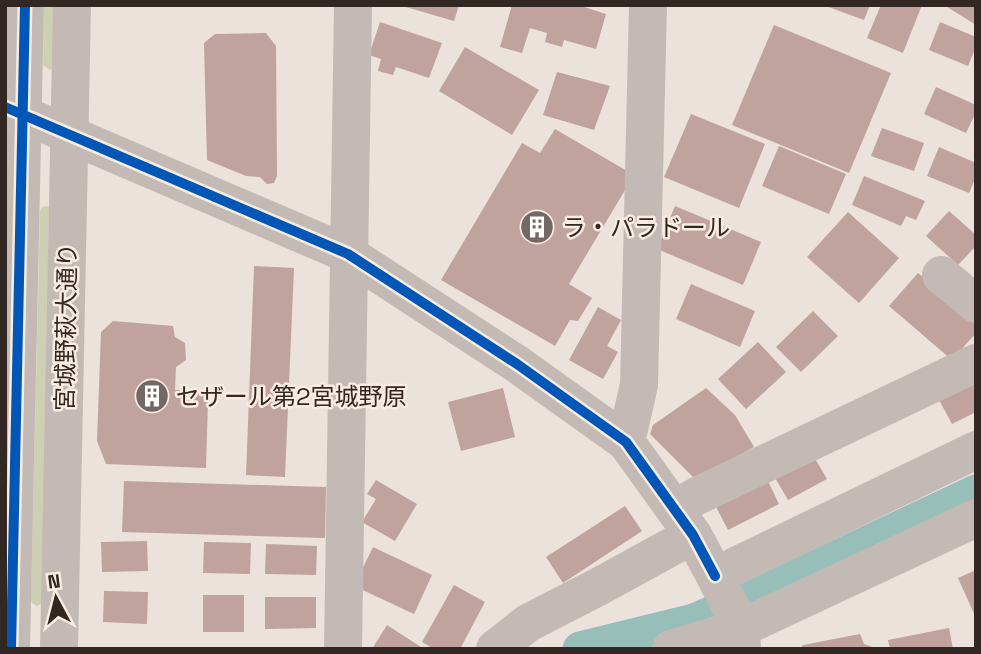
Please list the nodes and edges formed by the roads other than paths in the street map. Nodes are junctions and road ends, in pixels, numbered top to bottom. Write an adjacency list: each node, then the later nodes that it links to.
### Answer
1 (25, 5): 5 (street, 宮城野萩大通り)
2 (72, 5): 6 (street, 宮城野萩大通り)
3 (353, 5): 7 (street)
4 (648, 5): 11 (street)
5 (14, 110): 6 (street); 17 (street, 宮城野萩大通り)
6 (69, 133): 7 (street); 18 (street, 宮城野萩大通り)
7 (348, 254): 11 (street); 19 (street)
8 (940, 275): 9 (street)
9 (976, 304)
10 (976, 363): 14 (street)
11 (626, 442): 14 (street)
12 (976, 450): 15 (street)
13 (976, 518): 16 (street)
14 (683, 522): 15 (street); 20 (street)
15 (716, 577): 16 (street)
16 (741, 634): 21 (street)
17 (11, 649)
18 (59, 649)
19 (343, 649)
20 (495, 649)
21 (671, 649)

